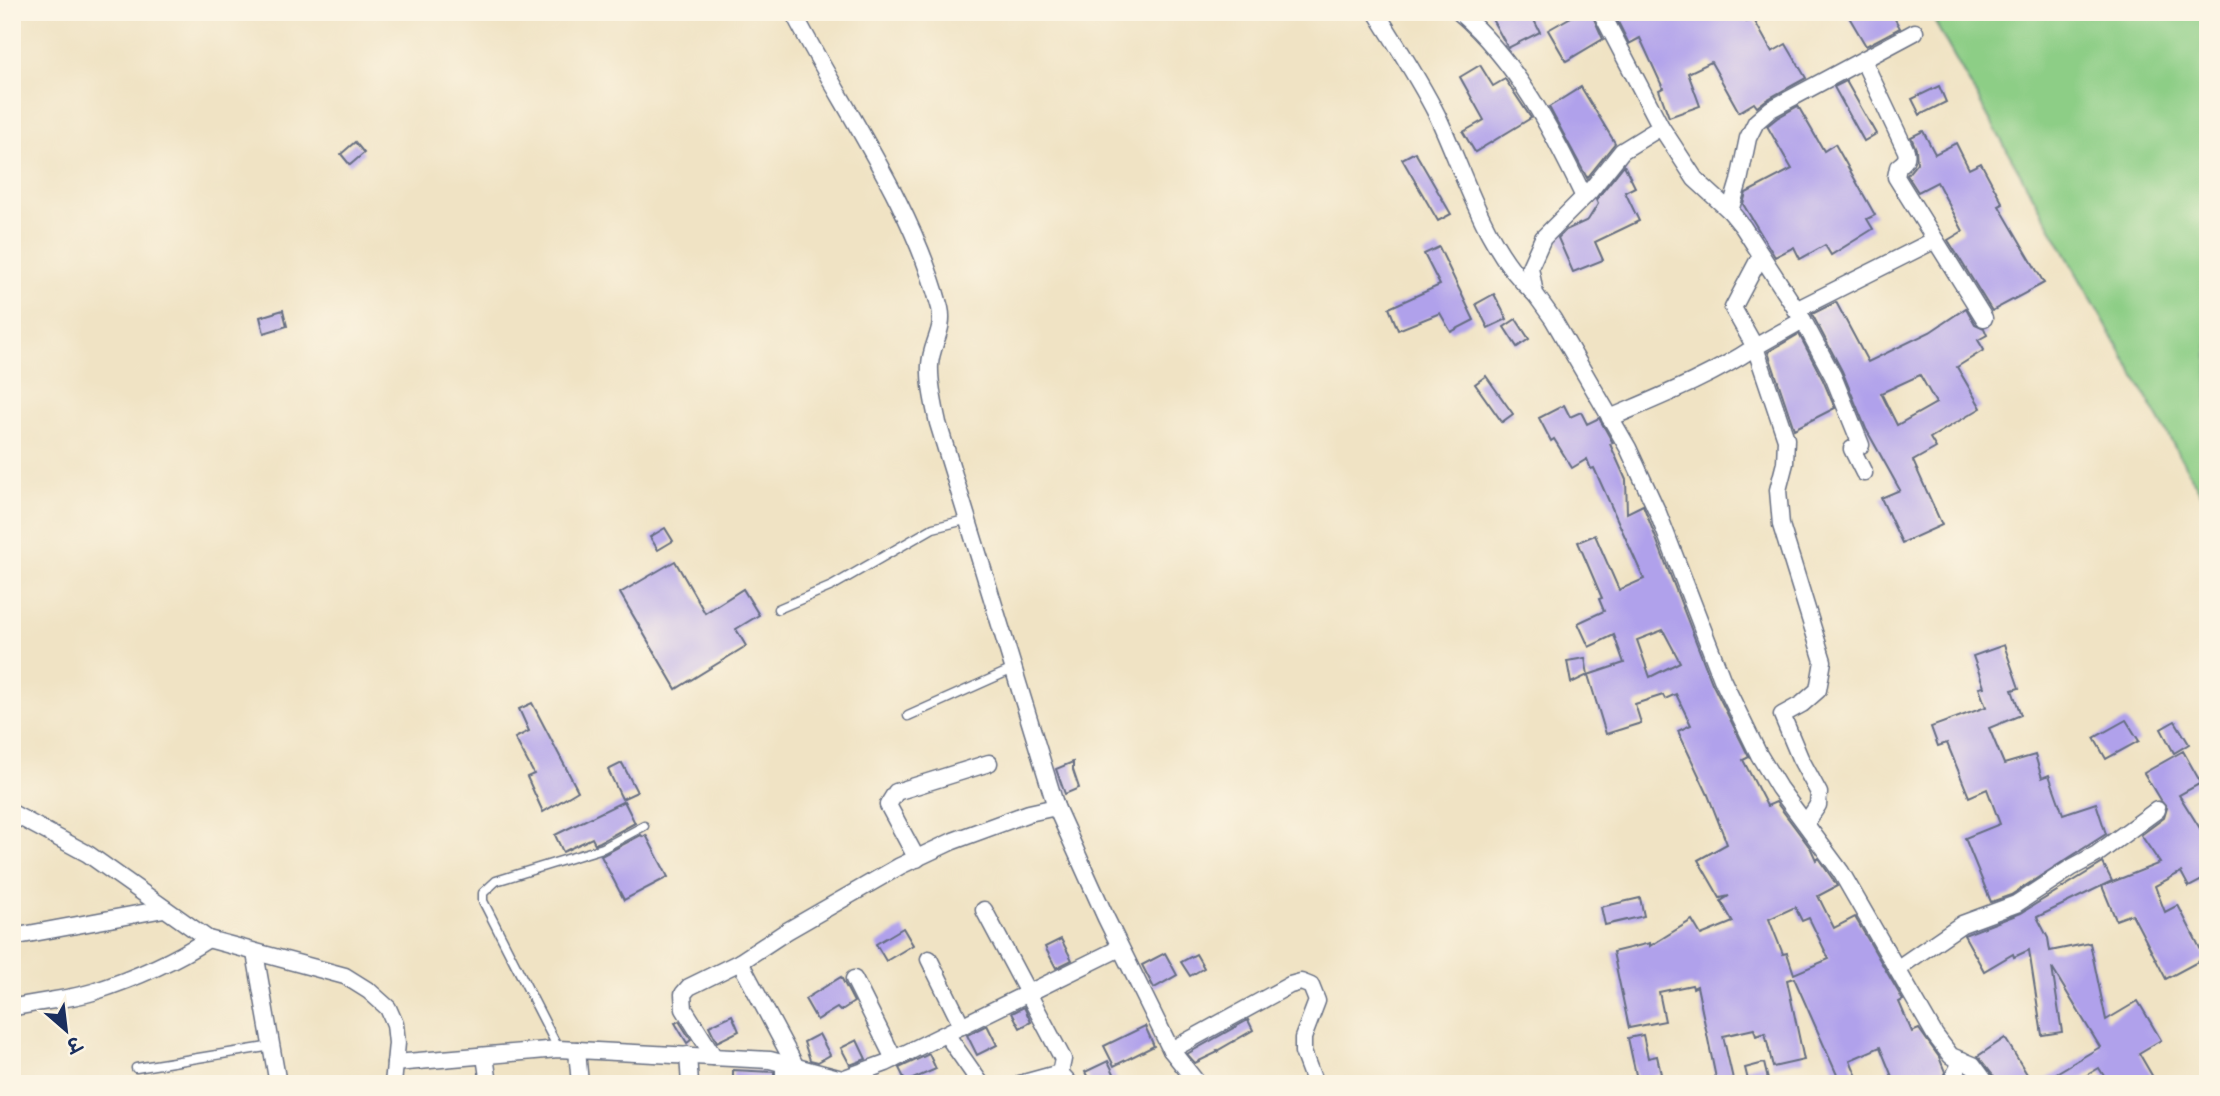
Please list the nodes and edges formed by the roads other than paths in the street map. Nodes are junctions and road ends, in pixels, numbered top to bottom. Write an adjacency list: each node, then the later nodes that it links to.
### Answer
1 (793, 12): 18 (street)
2 (1376, 12): 12 (street)
3 (1460, 12): 8 (street)
4 (1601, 12): 7 (street)
5 (1915, 32): 6 (street)
6 (1863, 60): 9 (street); 10 (street)
7 (1661, 127): 8 (street); 9 (street)
8 (1584, 197): 12 (street)
9 (1730, 211): 11 (street)
10 (1935, 240): 13 (street); 14 (street)
11 (1761, 255): 13 (street); 15 (street)
12 (1535, 294): 16 (street)
13 (1800, 315): 15 (street); 17 (street)
14 (1984, 318)
15 (1755, 347): 16 (street); 26 (street)
16 (1610, 418): 26 (street)
17 (1864, 473)
18 (969, 519): 19 (lane); 20 (street)
19 (778, 609)
20 (1013, 669): 21 (lane); 23 (street)
21 (908, 716)
22 (989, 763): 28 (street)
23 (1056, 807): 28 (street); 33 (street)
24 (2157, 810): 37 (street)
25 (12, 813): 29 (street)
26 (1806, 823): 37 (street)
27 (645, 826): 44 (lane)
28 (917, 859): 36 (street)
29 (164, 909): 31 (street); 32 (street)
30 (984, 910): 39 (street)
31 (12, 937)
32 (208, 939): 34 (street); 40 (street)
33 (1120, 948): 39 (street); 46 (street)
34 (255, 953): 43 (street); 52 (street)
35 (929, 959): 41 (street)
36 (740, 962): 49 (street); 53 (street)
37 (1898, 968): 51 (street)
38 (855, 979): 50 (street)
39 (1027, 995): 41 (street); 55 (street)
40 (12, 1008)
41 (962, 1026): 42 (street)
42 (946, 1034): 50 (street); 63 (street)
43 (272, 1046): 54 (lane); 57 (street)
44 (558, 1049): 45 (street); 48 (street)
45 (577, 1050): 47 (street); 60 (street)
46 (1171, 1050): 65 (street); 66 (street)
47 (688, 1055): 49 (street); 61 (street)
48 (485, 1056): 52 (street); 59 (street)
49 (713, 1057): 53 (street)
50 (894, 1059): 56 (street)
51 (1962, 1060): 67 (street); 68 (street)
52 (395, 1063): 58 (street)
53 (790, 1065): 56 (street); 62 (street)
54 (136, 1068)
55 (1065, 1078): 64 (street)
56 (843, 1081)
57 (278, 1084)
58 (393, 1084)
59 (489, 1084)
60 (580, 1084)
61 (691, 1084)
62 (784, 1084)
63 (981, 1084)
64 (1020, 1084)
65 (1198, 1084)
66 (1315, 1084)
67 (1950, 1084)
68 (1987, 1084)

